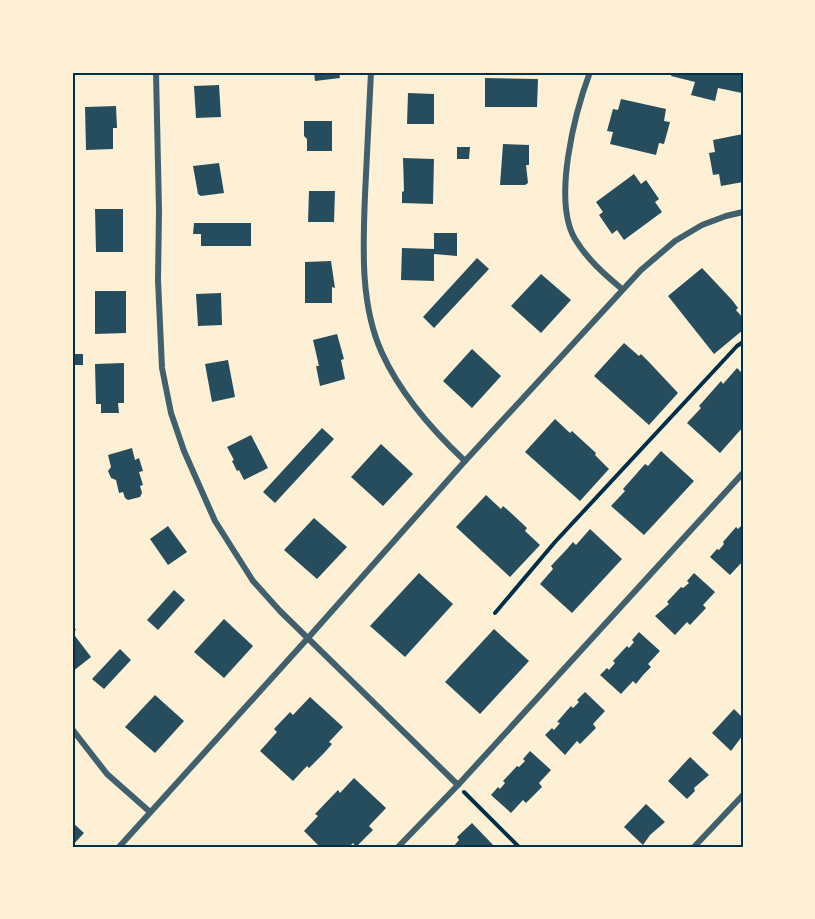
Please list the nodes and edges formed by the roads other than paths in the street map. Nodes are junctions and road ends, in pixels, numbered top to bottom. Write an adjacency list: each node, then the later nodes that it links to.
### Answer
1 (156, 72): 8 (street)
2 (371, 72): 6 (street)
3 (590, 72): 5 (street)
4 (743, 212): 5 (street)
5 (622, 289): 6 (street)
6 (465, 461): 8 (street)
7 (743, 473): 10 (street)
8 (308, 638): 10 (street); 12 (street)
9 (72, 729): 12 (street)
10 (458, 785): 14 (street)
11 (743, 795): 15 (street)
12 (150, 812): 13 (street)
13 (119, 847)
14 (398, 847)
15 (694, 847)

